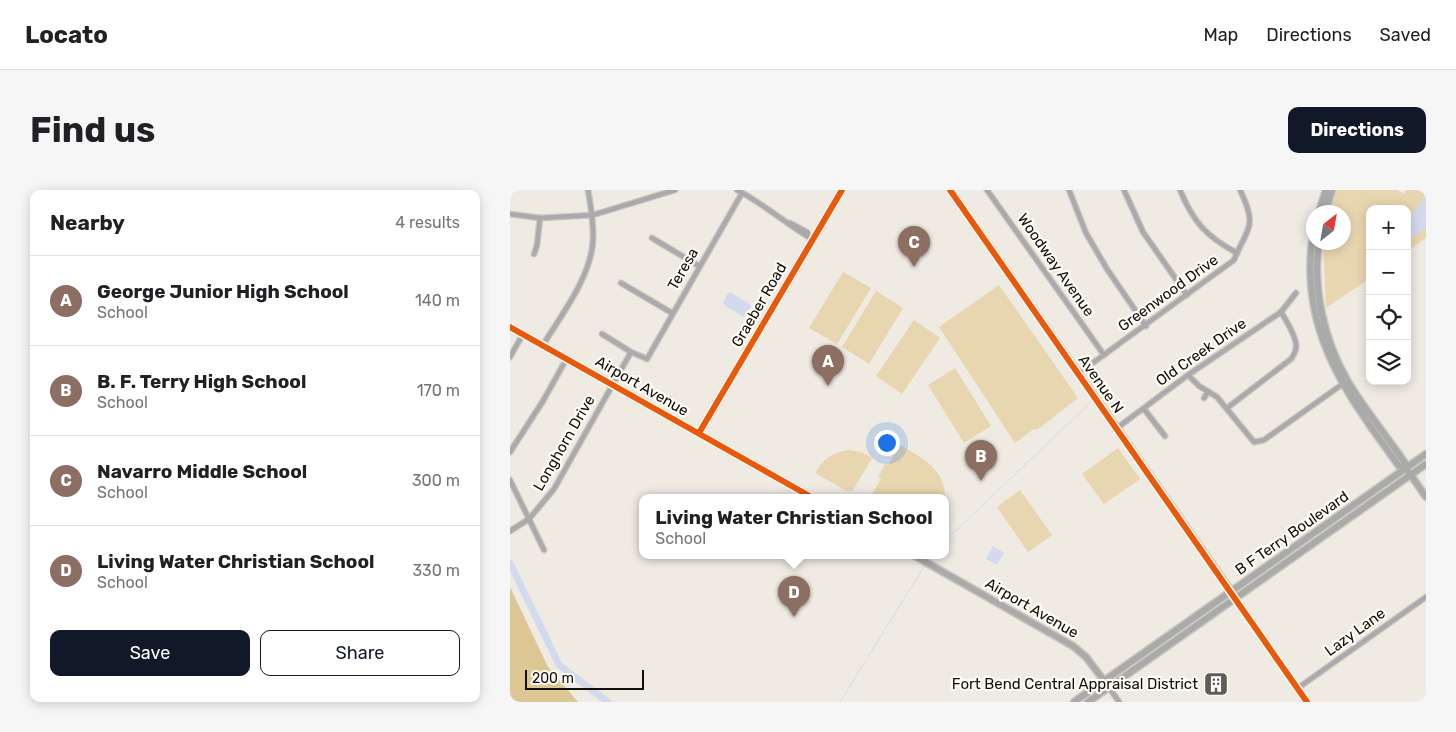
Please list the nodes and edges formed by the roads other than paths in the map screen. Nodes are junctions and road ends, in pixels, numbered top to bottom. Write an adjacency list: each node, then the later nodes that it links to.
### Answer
1 (588, 190): 16 (street)
2 (675, 190): 16 (street)
3 (842, 190): 19 (street, Graeber Road)
4 (950, 190): 39 (street, Avenue N)
5 (987, 190): 36 (street, Woodway Avenue)
6 (1069, 190): 30 (street)
7 (1124, 190): 27 (street)
8 (1180, 190): 23 (street)
9 (1240, 190): 23 (street, Greenwood Drive)
10 (1326, 190): 13 (street)
11 (1332, 190): 14 (street)
12 (739, 191): 19 (street); 24 (street, Teresa)
13 (1321, 205)
14 (1327, 205)
15 (510, 214): 17 (street)
16 (593, 215): 17 (street); 34 (street)
17 (540, 218): 22 (street)
18 (652, 238): 24 (street)
19 (811, 238): 48 (street, Graeber Road)
20 (1312, 250): 41 (street)
21 (1318, 250): 41 (street)
22 (534, 254)
23 (1237, 254): 27 (street, Greenwood Drive)
24 (699, 266): 29 (street, Teresa)
25 (621, 284): 29 (street)
26 (1296, 293): 28 (street, Old Creek Drive)
27 (1187, 295): 30 (street, Greenwood Drive)
28 (1281, 312): 40 (street, Old Creek Drive); 45 (street)
29 (672, 313): 35 (street, Teresa)
30 (1146, 326): 36 (street, Greenwood Drive)
31 (510, 327): 32 (street, Airport Avenue)
32 (523, 334): 34 (street, Airport Avenue); 37 (street)
33 (602, 334): 35 (street)
34 (544, 345): 38 (street, Airport Avenue)
35 (631, 352): 42 (street, Longhorn Drive)
36 (1104, 354): 39 (street, Greenwood Drive)
37 (510, 357)
38 (567, 358): 42 (street, Airport Avenue); 50 (street)
39 (1079, 373): 47 (street, Avenue N)
40 (1188, 375): 43 (street); 46 (street, Old Creek Drive)
41 (1345, 382): 45 (street); 53 (street)
42 (612, 384): 48 (street, Airport Avenue); 58 (street, Longhorn Drive)
43 (1208, 392): 44 (street); 45 (street)
44 (1204, 398)
45 (1227, 408)
46 (1144, 409): 47 (street, Old Creek Drive); 49 (street)
47 (1117, 428): 62 (street, Avenue N)
48 (699, 433): 56 (street, Airport Avenue)
49 (1165, 436)
50 (510, 452)
51 (1426, 454): 53 (street, B F Terry Boulevard)
52 (1426, 464): 54 (street, B F Terry Boulevard)
53 (1406, 468): 54 (street); 62 (street, B F Terry Boulevard)
54 (1410, 475): 57 (street); 64 (street, B F Terry Boulevard)
55 (510, 480): 58 (street)
56 (806, 494)
57 (1426, 497)
58 (529, 519): 59 (street, Longhorn Drive); 60 (street)
59 (510, 530)
60 (544, 550)
61 (920, 559): 65 (street, Airport Avenue)
62 (1231, 591): 64 (street); 65 (street, B F Terry Boulevard)
63 (1426, 597): 67 (street, Lazy Lane)
64 (1236, 598): 66 (street, B F Terry Boulevard); 67 (street)
65 (1104, 681): 66 (street, Airport Avenue); 68 (street, B F Terry Boulevard)
66 (1108, 687): 69 (street, B F Terry Boulevard); 70 (street, Airport Avenue)
67 (1298, 688): 71 (street)
68 (1074, 702)
69 (1088, 702)
70 (1119, 702)
71 (1307, 702)

